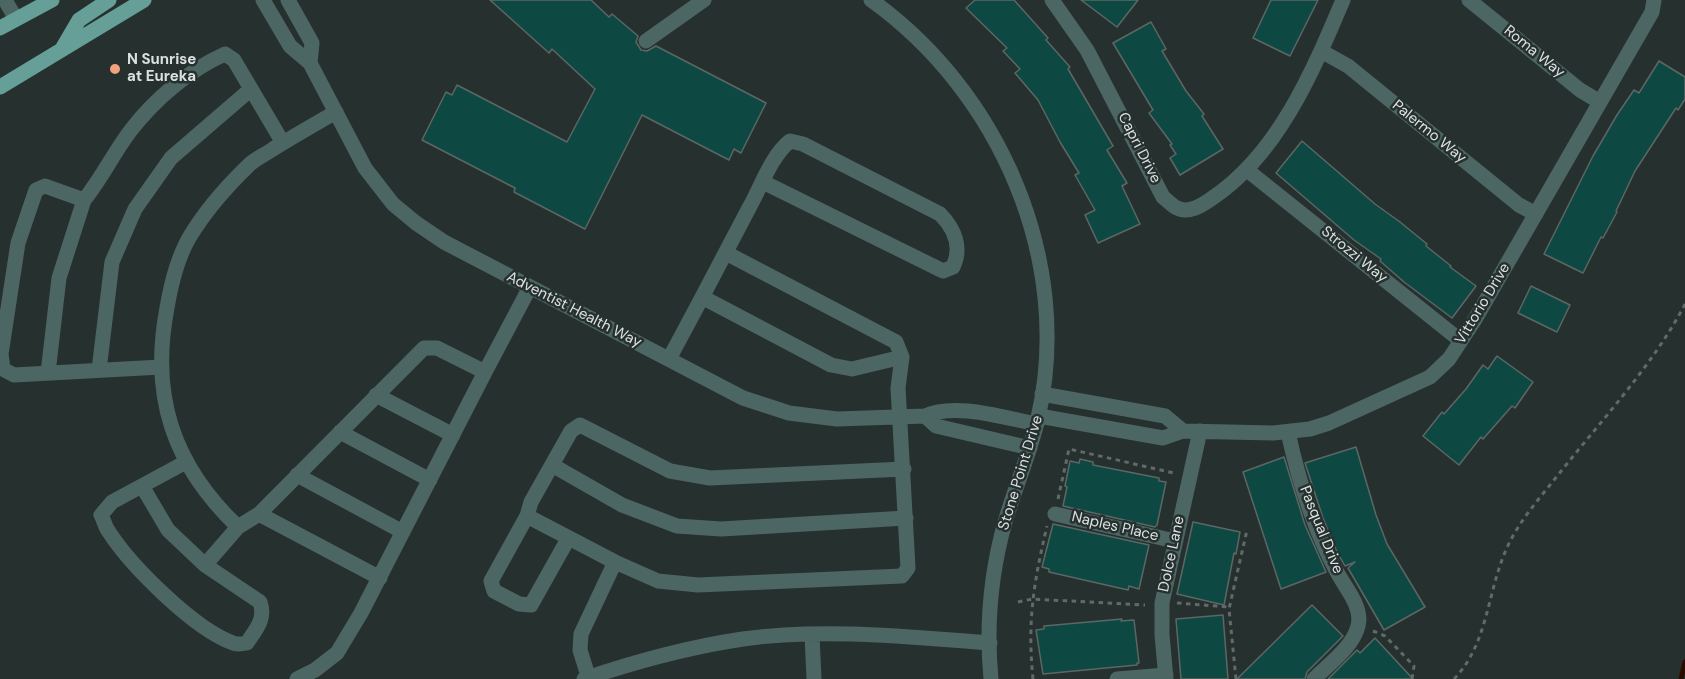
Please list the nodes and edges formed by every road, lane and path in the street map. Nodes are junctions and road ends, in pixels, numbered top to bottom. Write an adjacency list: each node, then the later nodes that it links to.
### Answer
1 (4, 0): 13 (street)
2 (51, 0): 13 (main road)
3 (110, 0): 17 (main road)
4 (144, 0): 17 (main road)
5 (263, 0): 18 (street, Adventist Health Way)
6 (288, 0): 18 (street, Adventist Health Way)
7 (704, 0): 15 (street)
8 (871, 0): 39 (street, Stone Point Drive)
9 (1052, 0): 24 (street, Capri Drive)
10 (1343, 0): 16 (street, Capri Drive)
11 (1469, 0): 21 (street, Roma Way)
12 (1654, 0): 21 (street, Vittorio Drive)
13 (16, 19): 14 (main road)
14 (0, 28)
15 (646, 41)
16 (1321, 51): 24 (street, Capri Drive); 27 (street, Palermo Way)
17 (60, 52): 19 (main road)
18 (310, 63): 22 (street, Adventist Health Way)
19 (0, 87)
20 (251, 89): 23 (street); 26 (street); 36 (street)
21 (1600, 102): 27 (street, Vittorio Drive)
22 (336, 112): 23 (street); 29 (street, Adventist Health Way)
23 (283, 143): 35 (street)
24 (1248, 170): 32 (street, Strozzi Way)
25 (763, 182): 25 (street); 28 (street)
26 (84, 200): 38 (street); 38 (street)
27 (1536, 214): 32 (street, Vittorio Drive)
28 (726, 253): 30 (street); 33 (street)
29 (530, 287): 34 (street, Adventist Health Way); 37 (street)
30 (702, 297): 33 (street); 34 (street)
31 (1685, 304): 89 (path)
32 (1461, 341): 48 (street, Vittorio Drive)
33 (902, 357): 43 (street)
34 (669, 359): 43 (street, Adventist Health Way)
35 (161, 367): 36 (street); 52 (street)
36 (99, 370): 38 (street)
37 (485, 372): 40 (street); 49 (street)
38 (48, 373)
39 (1042, 394): 41 (street); 44 (street, Stone Point Drive)
40 (376, 395): 47 (street); 49 (street)
41 (1148, 413): 45 (street); 50 (street)
42 (925, 416): 43 (street, Adventist Health Way); 44 (street, Adventist Health Way); 51 (street, Adventist Health Way)
43 (901, 417): 54 (street)
44 (1038, 420): 50 (street, Vittorio Drive); 51 (street, Stone Point Drive)
45 (1183, 431): 46 (street, Vittorio Drive); 50 (street, Vittorio Drive)
46 (1200, 431): 48 (street, Vittorio Drive); 67 (street, Dolce Lane)
47 (340, 432): 56 (street); 57 (street)
48 (1288, 432): 87 (street, Pasqual Drive)
49 (453, 435): 57 (street)
50 (1144, 435)
51 (1030, 448): 78 (street, Stone Point Drive)
52 (186, 462): 58 (street); 63 (street)
53 (552, 465): 54 (street); 61 (street); 62 (street)
54 (904, 469): 62 (street)
55 (1179, 474): 60 (path)
56 (297, 475): 59 (street); 65 (street)
57 (430, 480): 65 (street)
58 (142, 486): 69 (street); 69 (street)
59 (259, 514): 63 (street); 70 (street)
60 (1055, 514): 67 (street, Naples Place); 71 (path)
61 (527, 516): 66 (street); 66 (street)
62 (906, 518): 68 (street)
63 (238, 527): 69 (street)
64 (1246, 530): 75 (path)
65 (403, 532): 70 (street)
66 (568, 539): 68 (street)
67 (1174, 541): 79 (street, Dolce Lane)
68 (615, 562): 80 (street)
69 (205, 565)
70 (380, 578): 81 (street)
71 (1032, 599): 72 (path); 74 (path); 84 (path)
72 (1018, 602)
73 (1172, 603): 75 (path)
74 (1145, 605)
75 (1229, 607): 86 (path)
76 (1369, 630): 88 (path)
77 (812, 634): 78 (street); 80 (street); 82 (street)
78 (990, 643): 83 (street, Stone Point Drive)
79 (1166, 677): 85 (street)
80 (587, 678)
81 (297, 679)
82 (814, 679)
83 (991, 679)
84 (1033, 679)
85 (1118, 679)
86 (1236, 679)
87 (1314, 679)
88 (1412, 679)
89 (1454, 679)

